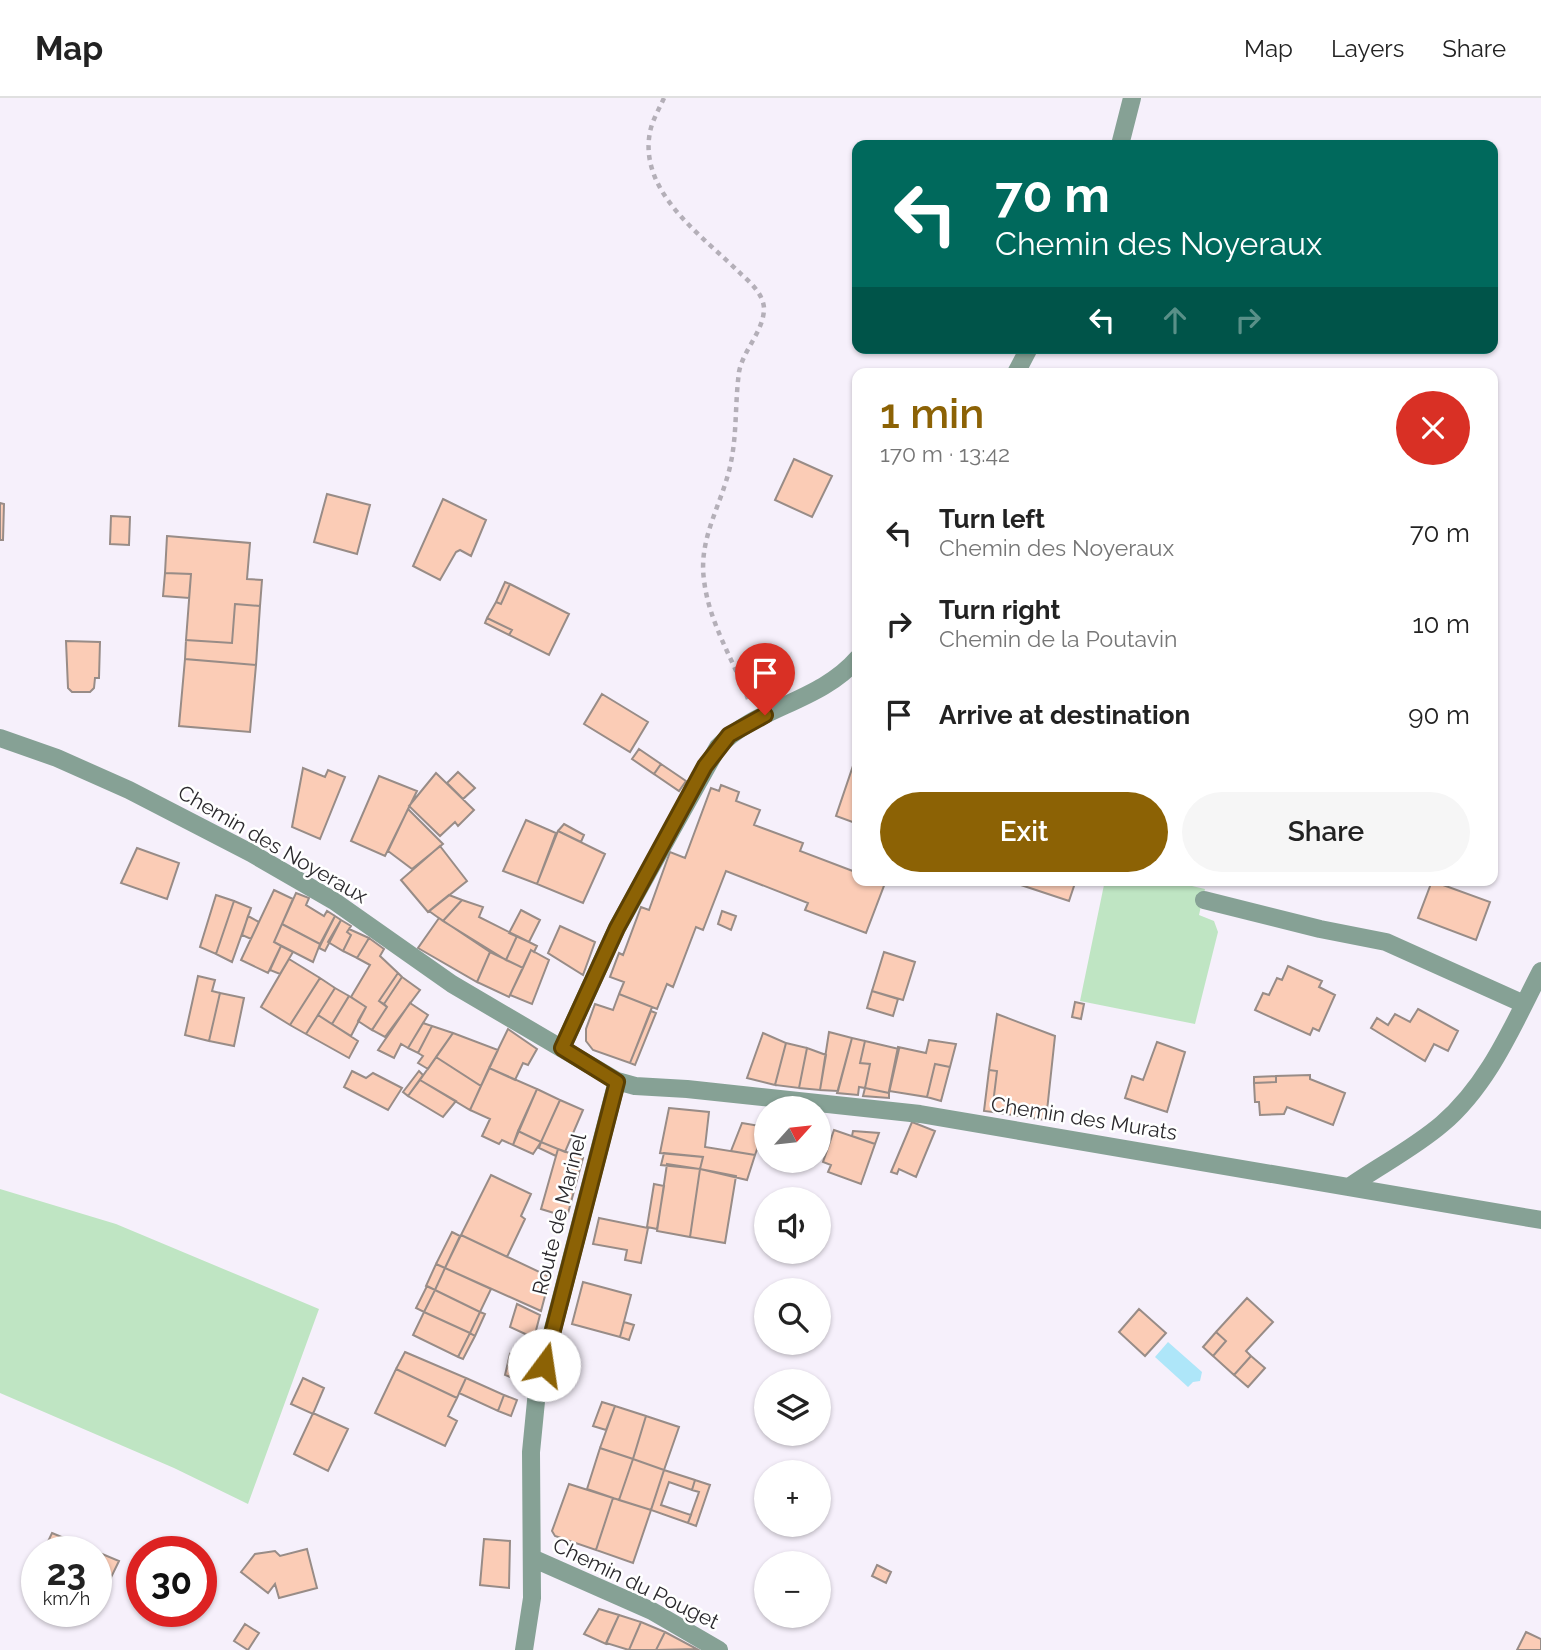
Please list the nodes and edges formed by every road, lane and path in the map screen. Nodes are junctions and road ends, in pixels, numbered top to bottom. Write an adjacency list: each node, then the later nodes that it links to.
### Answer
1 (664, 98): 5 (path)
2 (1132, 98): 3 (street)
3 (1122, 140)
4 (852, 665): 5 (street)
5 (756, 719): 10 (street)
6 (0, 738): 10 (street, Chemin des Noyeraux)
7 (1204, 900): 9 (street)
8 (1541, 971): 9 (street)
9 (1524, 1004): 12 (street)
10 (562, 1048): 11 (street, Chemin des Noyeraux)
11 (617, 1082): 12 (street, Chemin des Murats); 14 (street, Route de Marinel)
12 (1349, 1187): 13 (street, Chemin des Murats)
13 (1541, 1220)
14 (532, 1558): 15 (street, Route de Marinel); 16 (street, Chemin du Pouget)
15 (524, 1650)
16 (719, 1650)

